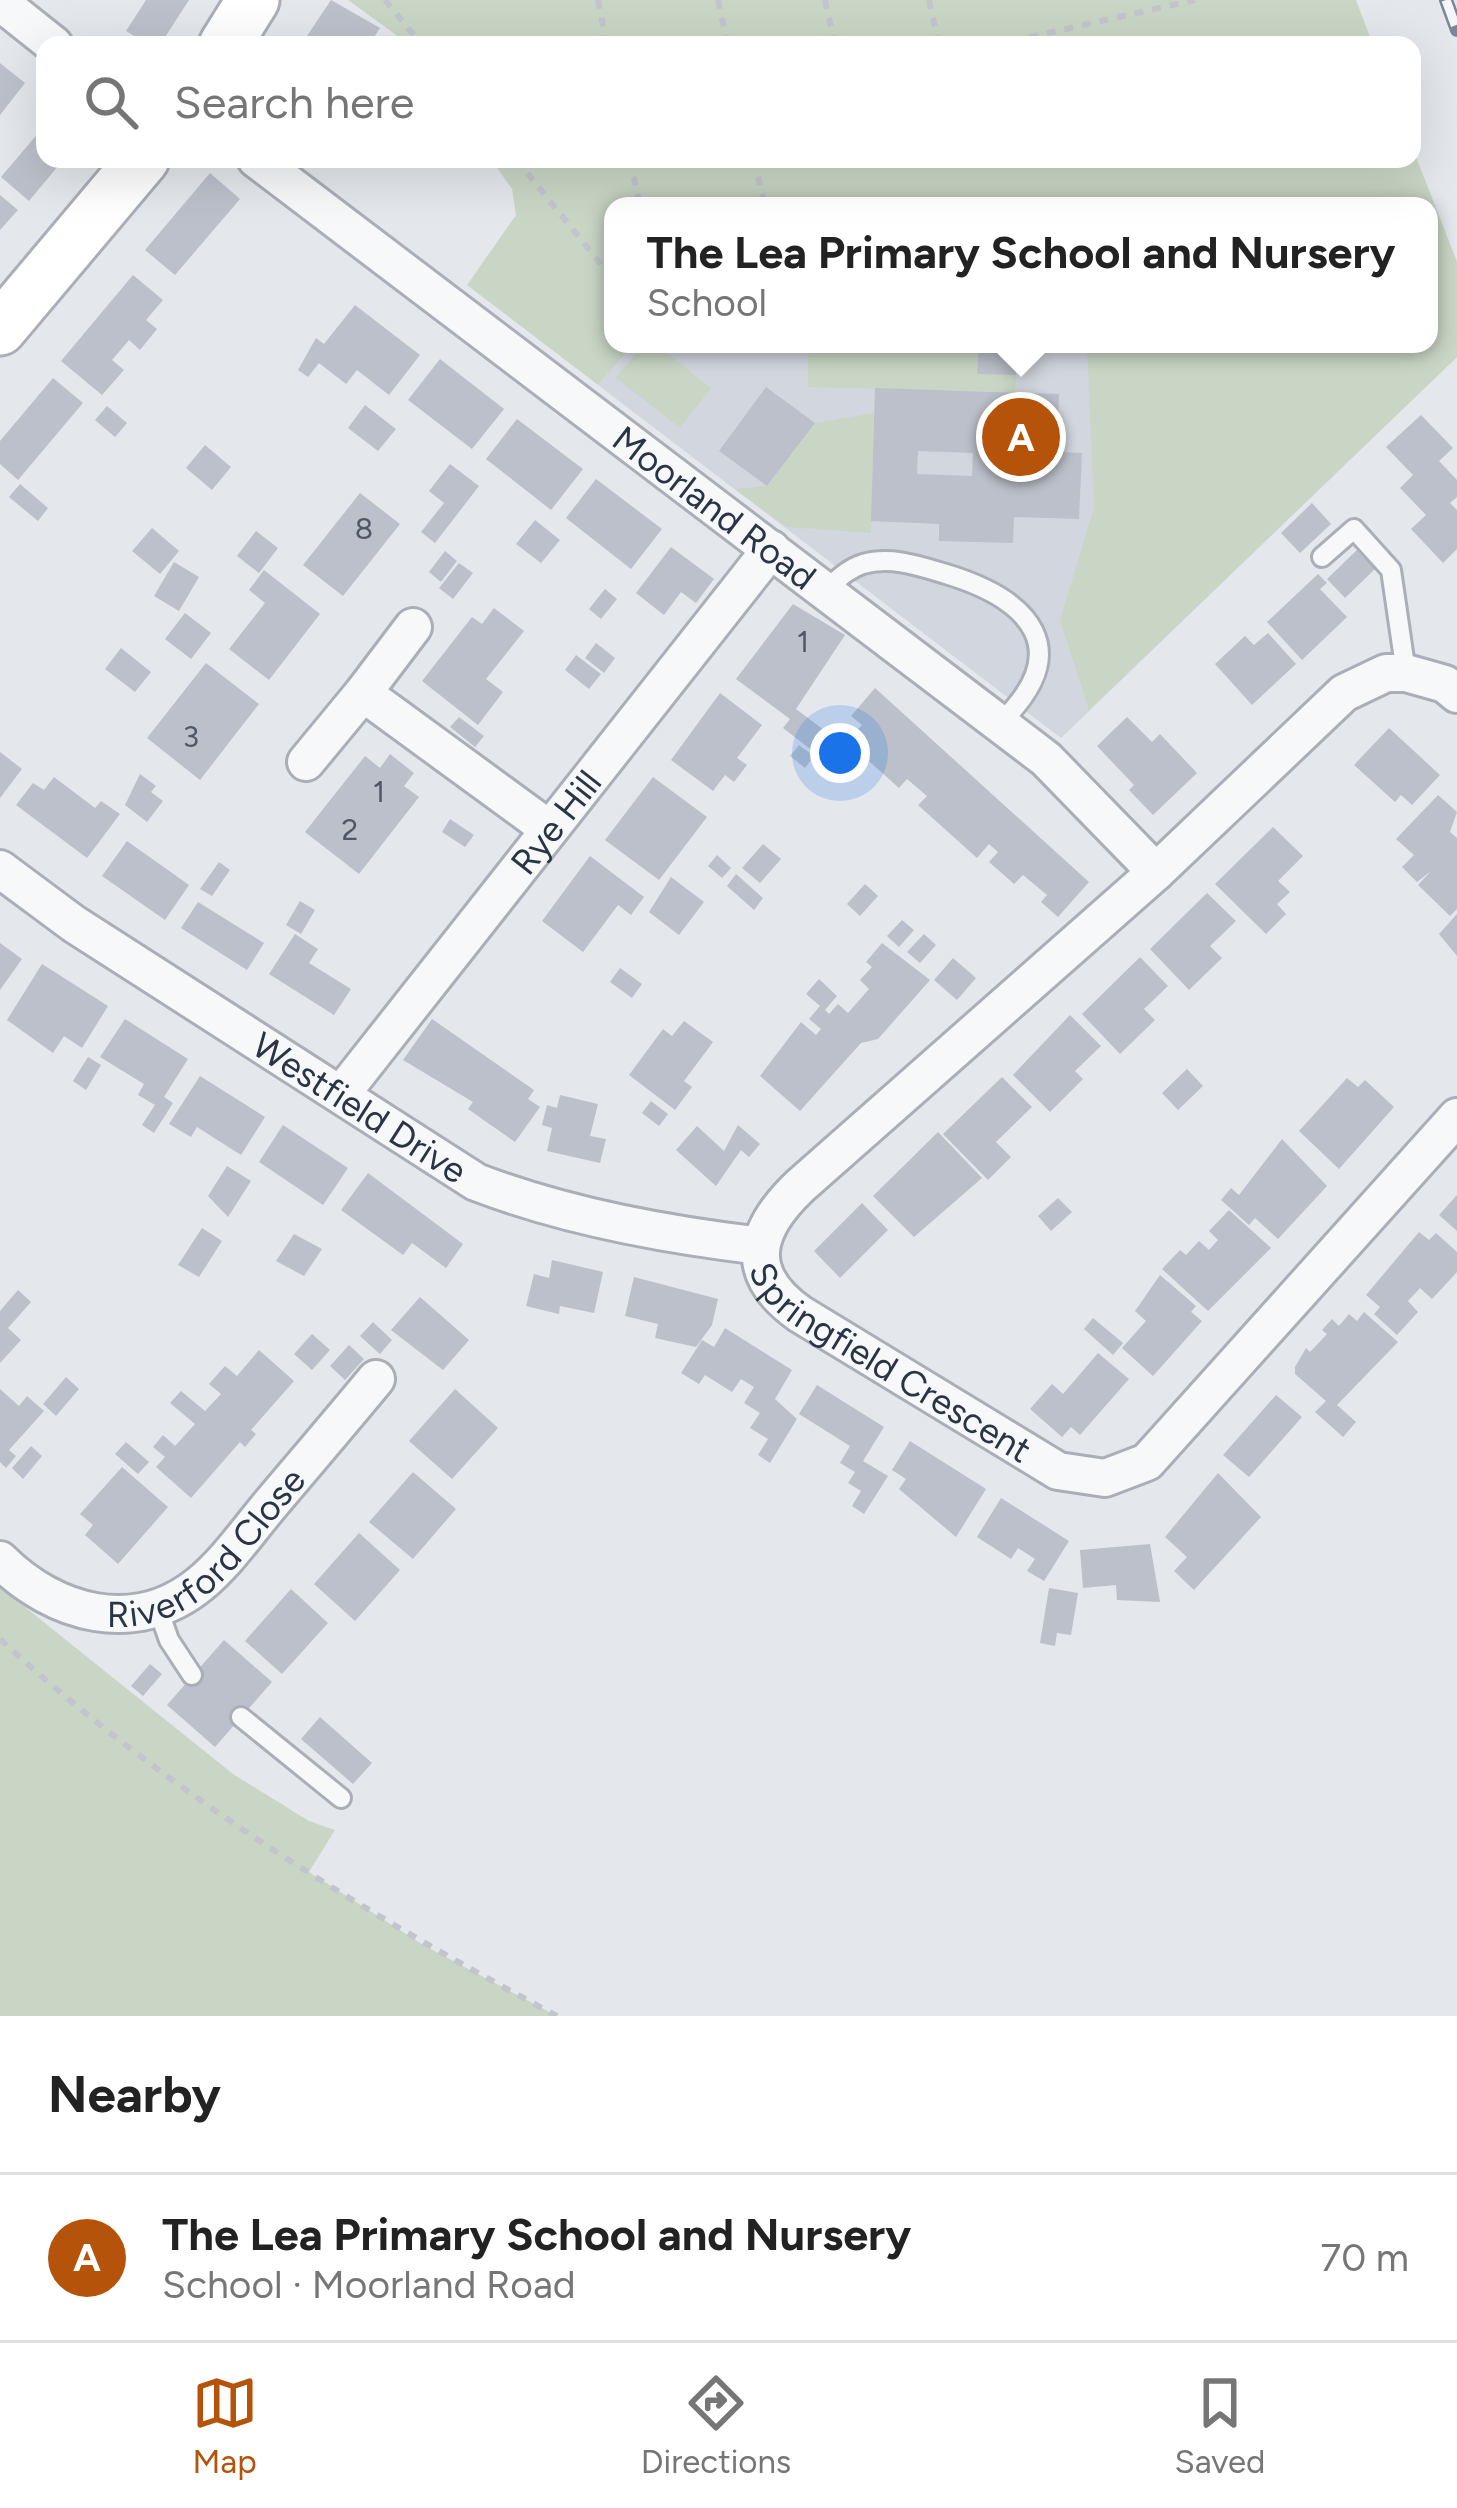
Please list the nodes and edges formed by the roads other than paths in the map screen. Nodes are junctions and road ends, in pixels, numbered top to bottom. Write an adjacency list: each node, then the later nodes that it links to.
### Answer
1 (253, 0): 4 (street)
2 (0, 2): 3 (street)
3 (43, 36)
4 (230, 36)
5 (135, 168): 7 (street)
6 (268, 168): 8 (street, Moorland Road)
7 (0, 328)
8 (771, 549): 10 (street, Moorland Road); 17 (street, Rye Hill)
9 (1322, 557): 12 (lane)
10 (824, 591): 15 (street, Moorland Road); 15 (lane)
11 (413, 627): 13 (street)
12 (1406, 673): 14 (street); 19 (street, Springfield Crescent)
13 (363, 694): 16 (street); 17 (street)
14 (1457, 694)
15 (999, 724): 19 (street, Moorland Road)
16 (306, 762)
17 (549, 829): 20 (street, Rye Hill)
18 (0, 868): 20 (street, Westfield Drive)
19 (1156, 872): 22 (street, Springfield Crescent)
20 (342, 1093): 22 (street, Westfield Drive)
21 (1457, 1118): 22 (street, Springfield Crescent)
22 (761, 1246)
23 (376, 1379): 25 (street, Riverford Close)
24 (0, 1560): 25 (street, Riverford Close)
25 (157, 1606): 26 (lane)
26 (192, 1676)
27 (241, 1717): 28 (lane)
28 (341, 1798)

